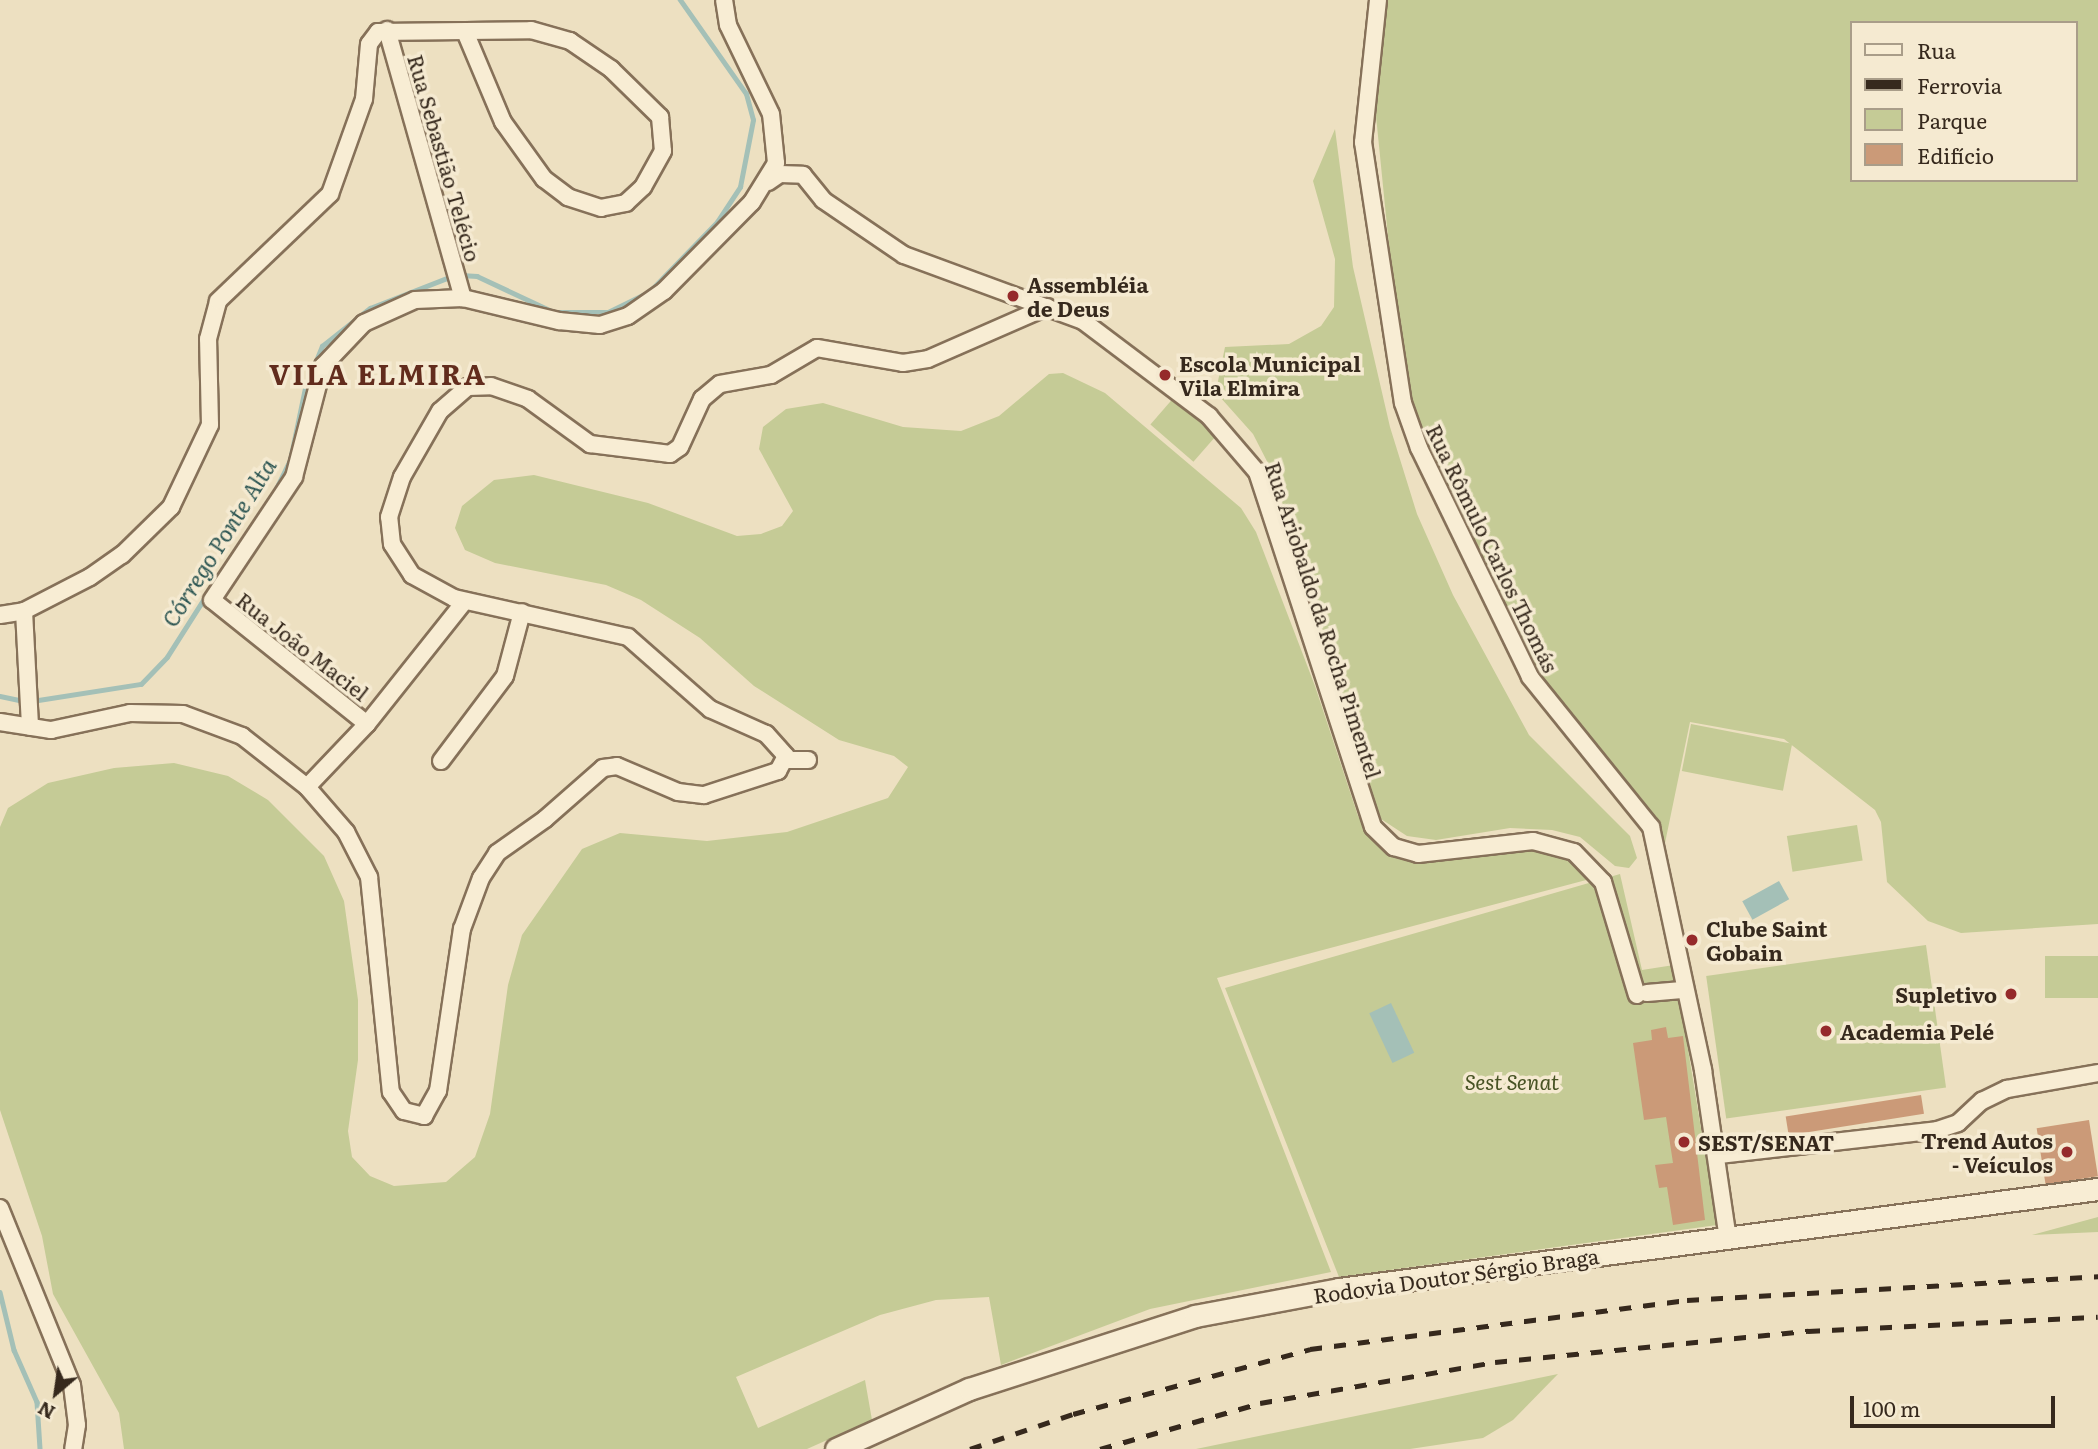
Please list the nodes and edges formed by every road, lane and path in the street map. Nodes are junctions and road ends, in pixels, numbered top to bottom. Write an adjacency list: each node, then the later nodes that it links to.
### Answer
1 (724, 0): 5 (street)
2 (1378, 0): 21 (street, Rua Rômulo Carlos Thomás)
3 (387, 30): 4 (street); 8 (street, Rua Sebastião Telécio); 11 (street)
4 (466, 34): 4 (street)
5 (776, 141): 6 (street, Rua Ariobaldo da Rocha Pimentel); 7 (street)
6 (809, 178): 7 (street); 9 (street, Rua Ariobaldo da Rocha Pimentel)
7 (768, 182): 8 (street, Rua João Maciel)
8 (463, 298): 15 (street, Rua João Maciel)
9 (1047, 307): 10 (street); 21 (street, Rua Ariobaldo da Rocha Pimentel)
10 (465, 601): 12 (street); 15 (street)
11 (24, 611): 13 (street); 16 (street)
12 (522, 612): 17 (street); 19 (street)
13 (0, 615)
14 (0, 722): 16 (street)
15 (367, 724): 20 (street)
16 (30, 727): 20 (street)
17 (785, 760): 18 (street); 20 (street)
18 (808, 760)
19 (441, 761)
20 (307, 787)
21 (1685, 989): 23 (street, Rua Rômulo Carlos Thomás)
22 (2098, 1073): 23 (street)
23 (1719, 1155): 26 (street, Rua Rômulo Carlos Thomás)
24 (2098, 1189): 26 (main road, Rodovia Doutor Sérgio Braga)
25 (0, 1208): 27 (street)
26 (1728, 1239): 28 (main road, Rodovia Doutor Sérgio Braga)
27 (73, 1449)
28 (836, 1449)

